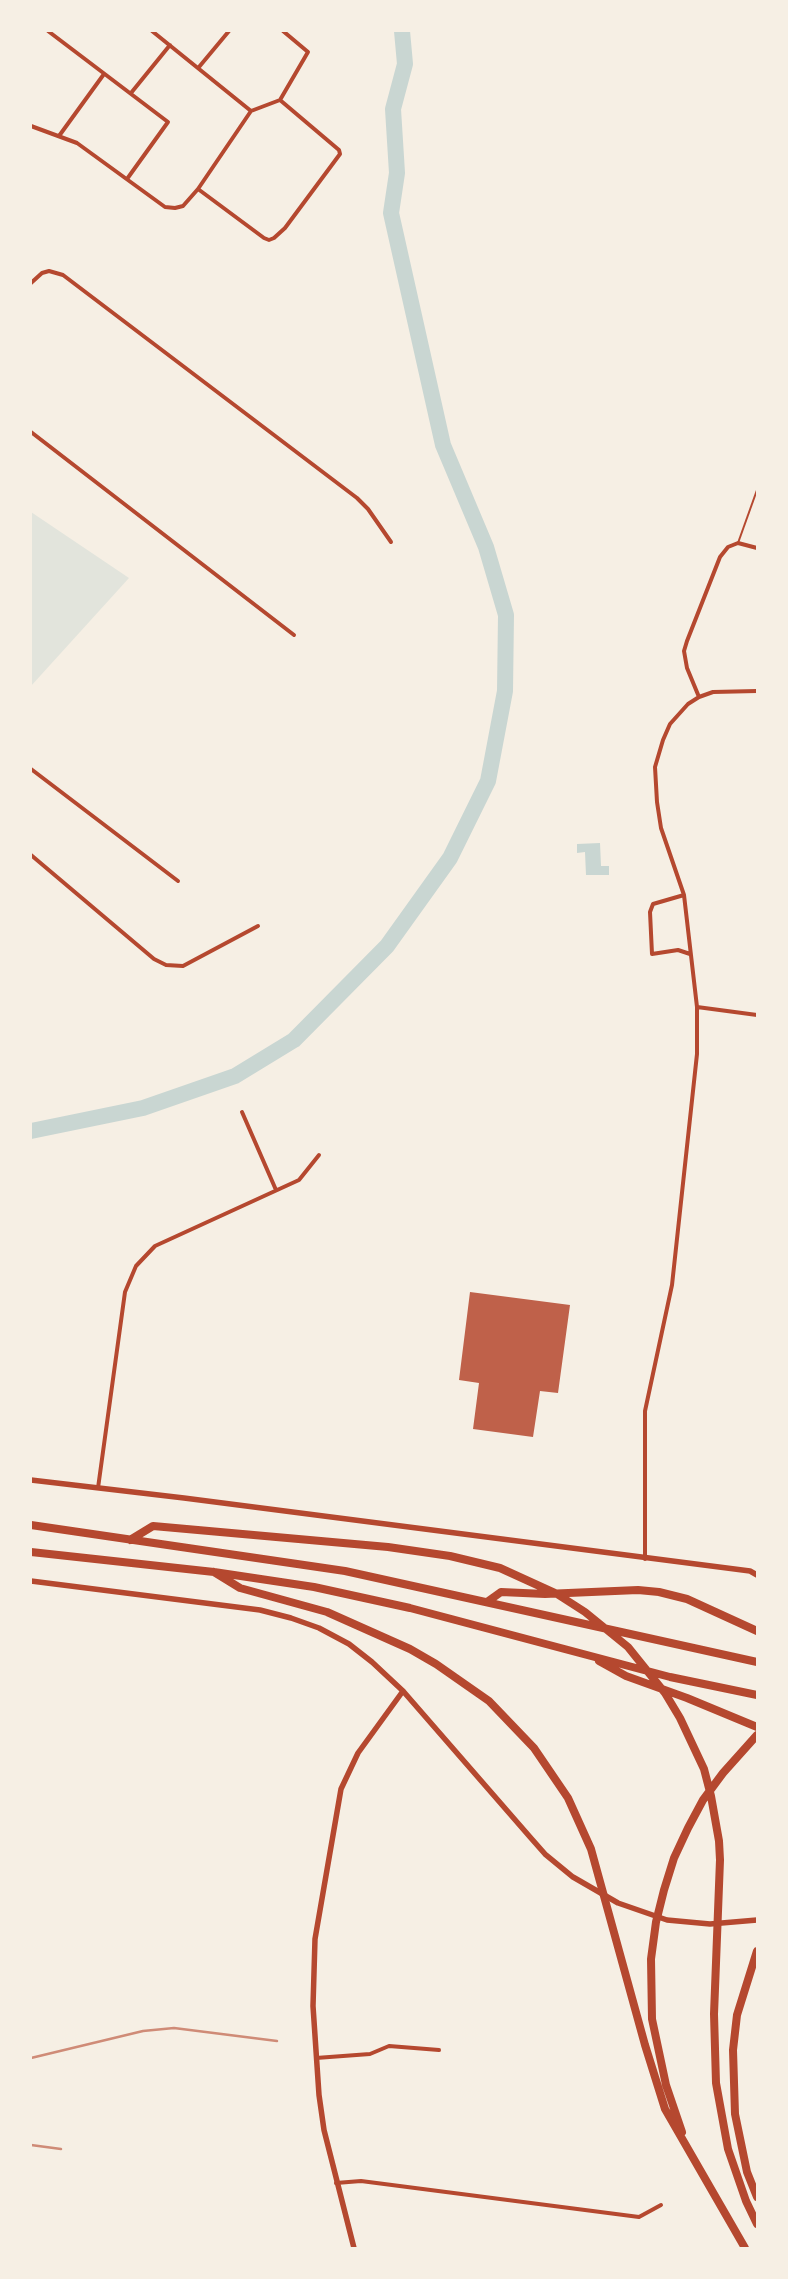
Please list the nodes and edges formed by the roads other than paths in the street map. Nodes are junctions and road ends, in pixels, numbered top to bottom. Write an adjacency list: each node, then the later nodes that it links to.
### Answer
1 (48, 31): 7 (street)
2 (152, 31): 5 (street)
3 (229, 31): 6 (street)
4 (283, 31): 9 (street)
5 (170, 45): 6 (street); 8 (street)
6 (199, 67): 10 (street)
7 (104, 74): 8 (street); 12 (street)
8 (131, 93): 13 (street)
9 (280, 100): 10 (street); 14 (street)
10 (251, 111): 14 (street)
11 (31, 126): 12 (street)
12 (59, 136): 13 (street)
13 (127, 179): 14 (street)
14 (198, 189)
15 (31, 283): 18 (street)
16 (31, 432): 21 (street)
17 (757, 490): 19 (lane)
18 (391, 542)
19 (738, 543): 20 (street); 23 (street)
20 (757, 548)
21 (294, 635)
22 (757, 691): 23 (street)
23 (699, 697): 27 (street)
24 (31, 769): 26 (street)
25 (31, 855): 28 (street)
26 (178, 881)
27 (684, 895): 29 (street); 29 (street)
28 (258, 926)
29 (690, 954): 30 (street)
30 (697, 1007): 31 (street); 40 (street)
31 (757, 1014)
32 (242, 1112): 34 (street)
33 (319, 1155): 34 (street)
34 (276, 1190): 36 (street)
35 (31, 1480): 36 (street)
36 (98, 1488): 40 (street)
37 (31, 1525): 38 (highway)
38 (130, 1540): 46 (highway); 62 (highway)
39 (31, 1552): 43 (highway)
40 (645, 1559): 42 (street)
41 (757, 1569): 42 (street)
42 (750, 1571): 44 (street)
43 (214, 1572): 48 (highway); 58 (highway)
44 (757, 1575)
45 (31, 1581): 50 (street)
46 (487, 1602): 47 (highway); 49 (highway)
47 (757, 1631)
48 (590, 1655): 51 (highway); 52 (highway)
49 (757, 1662)
50 (403, 1692): 54 (street); 57 (street)
51 (757, 1695)
52 (757, 1727)
53 (757, 1735): 58 (highway)
54 (757, 1920)
55 (757, 1951): 60 (highway)
56 (439, 2050): 57 (street)
57 (316, 2058): 59 (street)
58 (690, 2154): 64 (highway)
59 (336, 2183): 61 (street); 63 (street)
60 (757, 2198)
61 (661, 2205)
62 (757, 2224)
63 (354, 2248)
64 (745, 2248)

